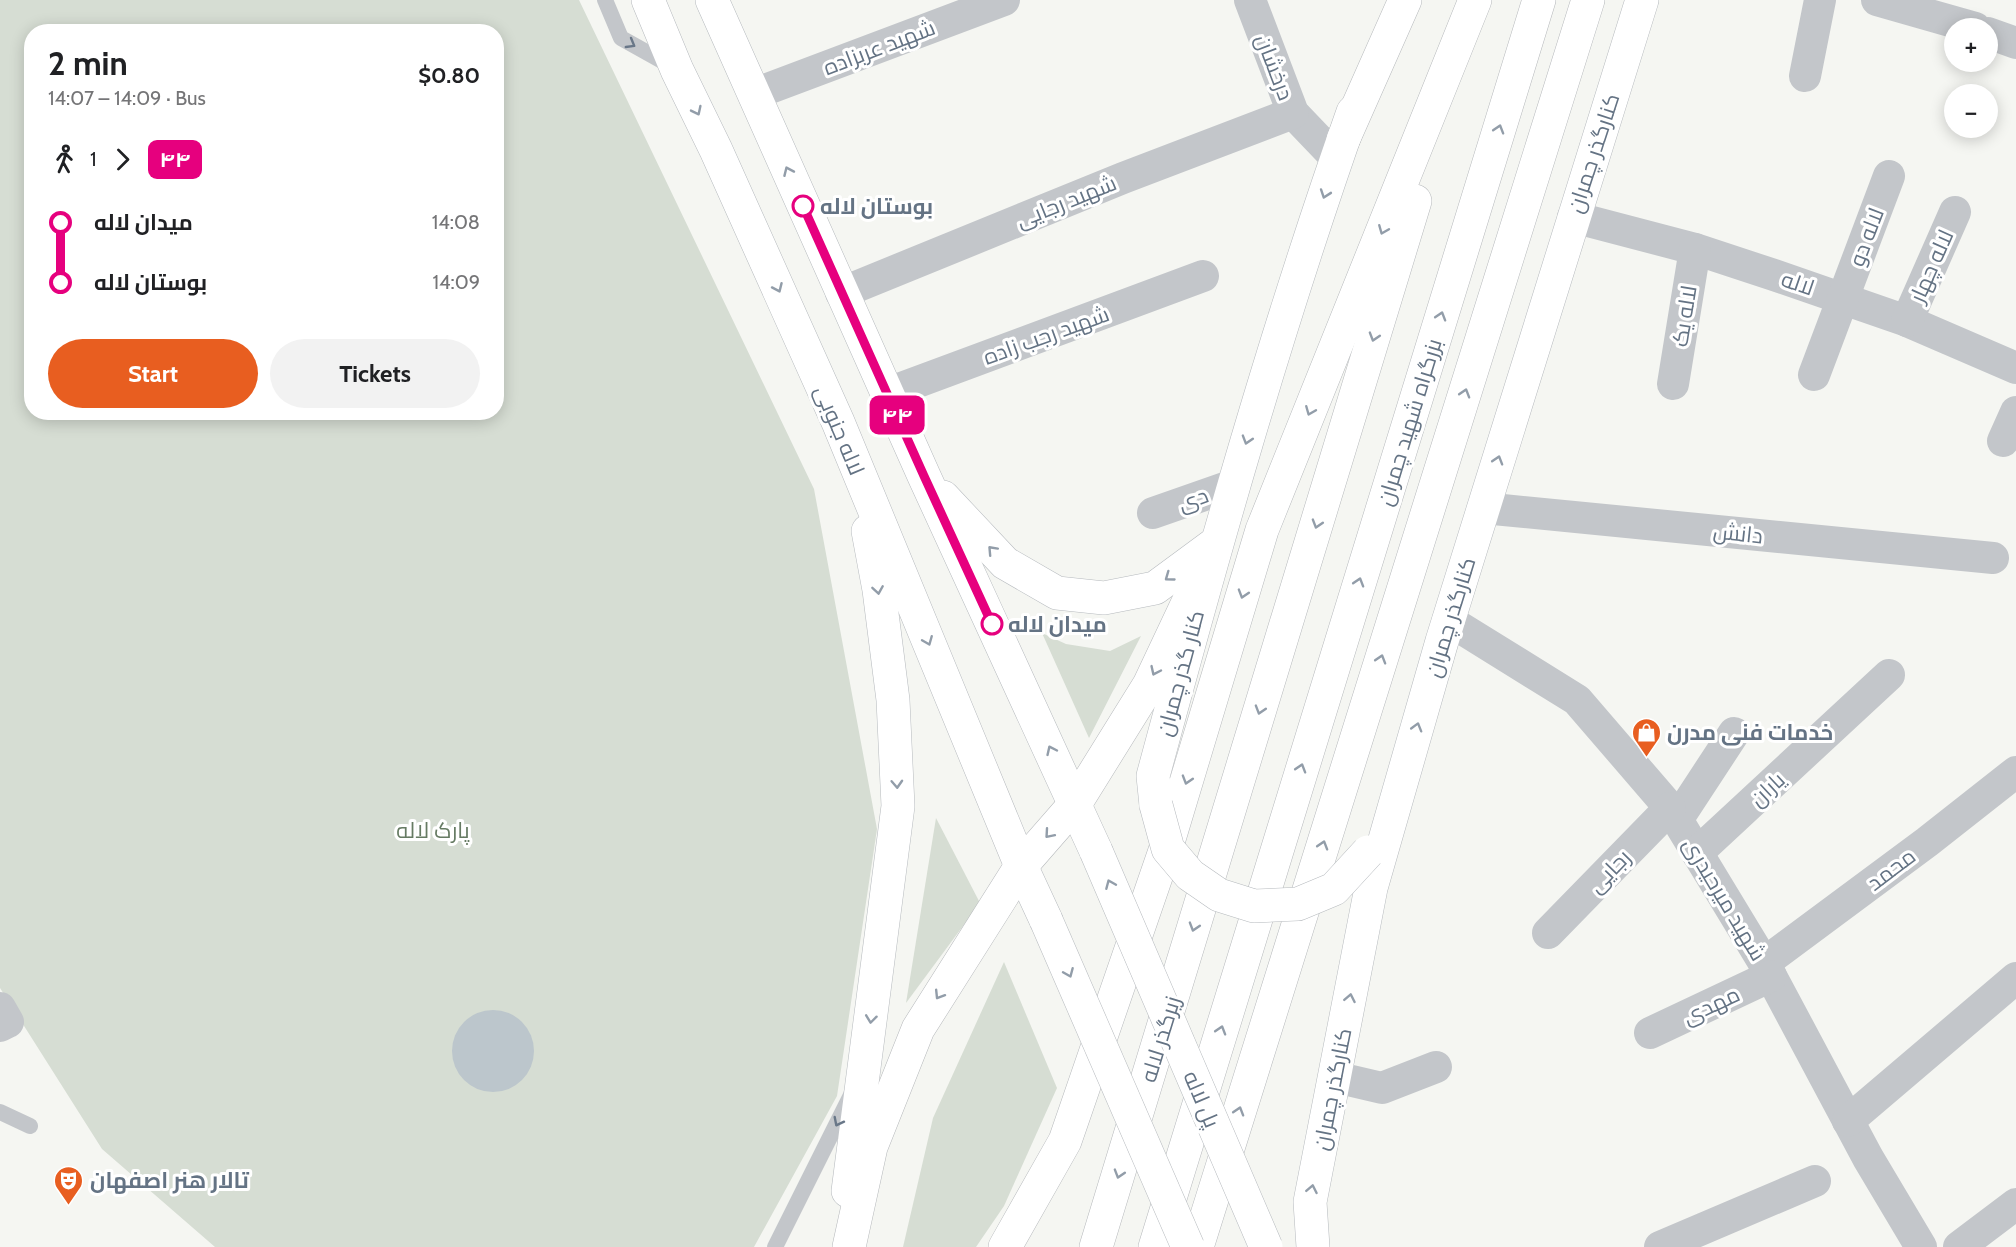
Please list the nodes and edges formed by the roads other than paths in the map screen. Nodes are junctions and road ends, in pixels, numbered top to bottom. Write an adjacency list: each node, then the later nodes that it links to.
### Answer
1 (604, 0): 19 (lane, one-way to 19)
2 (648, 0): 19 (main road, لاله جنوبی)
3 (712, 0): 21 (main road)
4 (1004, 0): 21 (street, شهید عربزاده)
5 (1250, 0): 22 (street, درخشان)
6 (1393, 0): 23 (main road)
7 (1405, 0): 23 (main road)
8 (1475, 0): 72 (main road, one-way to 72); 73 (main road, زیرگذر لاله, one-way to 73)
9 (1539, 0): 74 (main road, بزرگراه شهید چمران, one-way to 9)
10 (1588, 0): 26 (main road)
11 (1599, 0): 26 (main road)
12 (1642, 0): 27 (main road, کنارگذر چمران)
13 (1820, 0): 20 (street)
14 (1876, 0): 15 (street)
15 (1946, 9): 16 (street)
16 (1960, 18)
17 (1998, 37): 18 (street)
18 (2016, 43)
19 (677, 70): 39 (main road, لاله جنوبی, one-way to 39)
20 (1805, 76)
21 (754, 94): 30 (main road, one-way to 21)
22 (1301, 121): 23 (street); 30 (street, شهید رجایی)
23 (1340, 149): 41 (main road, one-way to 41)
24 (1889, 176): 31 (street, لاله دو)
25 (1955, 212): 32 (street, لاله چهار)
26 (1520, 215): 76 (main road, one-way to 26)
27 (1573, 217): 28 (street, لاله); 42 (main road, کنارگذر چمران, one-way to 27)
28 (1695, 249): 31 (street, لاله); 35 (street, لاله یک)
29 (1203, 276): 36 (street, شهید رجب زاده)
30 (841, 293): 36 (main road)
31 (1842, 298): 32 (street, لاله); 34 (street, لاله دو)
32 (1907, 321): 33 (street, لاله)
33 (2016, 368)
34 (1814, 375)
35 (1673, 384)
36 (888, 393): 40 (main road)
37 (2016, 412): 38 (street)
38 (2003, 441)
39 (857, 470): 54 (main road, لاله جنوبی, one-way to 54); 62 (main road, one-way to 62)
40 (924, 476): 44 (main road, one-way to 40); 51 (main road, one-way to 40)
41 (1233, 485): 43 (street, دی); 44 (main road)
42 (1483, 508): 45 (street, دانش); 46 (main road, کنارگذر چمران)
43 (1153, 513)
44 (1216, 543): 50 (main road, کنار گذر چمران, bridge); 51 (main road, one-way to 51)
45 (1993, 558)
46 (1448, 620): 50 (main road, کنارگذر چمران, one-way to 46); 52 (street, شهید میرحیدری)
47 (1889, 675): 53 (street, یاران)
48 (1734, 733): 52 (street, رجایی)
49 (2016, 772): 56 (street, محمد)
50 (1403, 775): 63 (main road, کنارگذر چمران, one-way to 50)
51 (1075, 804): 54 (main road, one-way to 54); 77 (main road, پل لاله, one-way to 51, bridge)
52 (1673, 814): 53 (street, شهید میرحیدری); 55 (street, رجایی)
53 (1697, 853): 56 (street, شهید میرحیدری)
54 (1020, 866): 71 (main road, one-way to 71); 75 (main road, لاله جنوبی, one-way to 75, bridge)
55 (1548, 933)
56 (1768, 970): 60 (street, مهدی); 65 (street, شهید میرحیدری)
57 (2016, 978): 65 (street)
58 (0, 1008): 59 (street)
59 (0, 1026)
60 (1650, 1033)
61 (1436, 1067): 63 (street)
62 (864, 1070): 69 (lane, one-way to 69); 70 (main road)
63 (1335, 1077): 78 (main road, کنارگذر چمران, one-way to 63)
64 (0, 1112): 66 (lane)
65 (1848, 1121): 80 (street, شهید میرحیدری)
66 (30, 1126)
67 (1815, 1181): 79 (street)
68 (2016, 1204): 81 (street)
69 (775, 1247)
70 (841, 1247)
71 (849, 1247)
72 (1005, 1247)
73 (1096, 1247)
74 (1155, 1247)
75 (1188, 1247)
76 (1197, 1247)
77 (1266, 1247)
78 (1313, 1247)
79 (1659, 1247)
80 (1921, 1247)
81 (1959, 1247)

